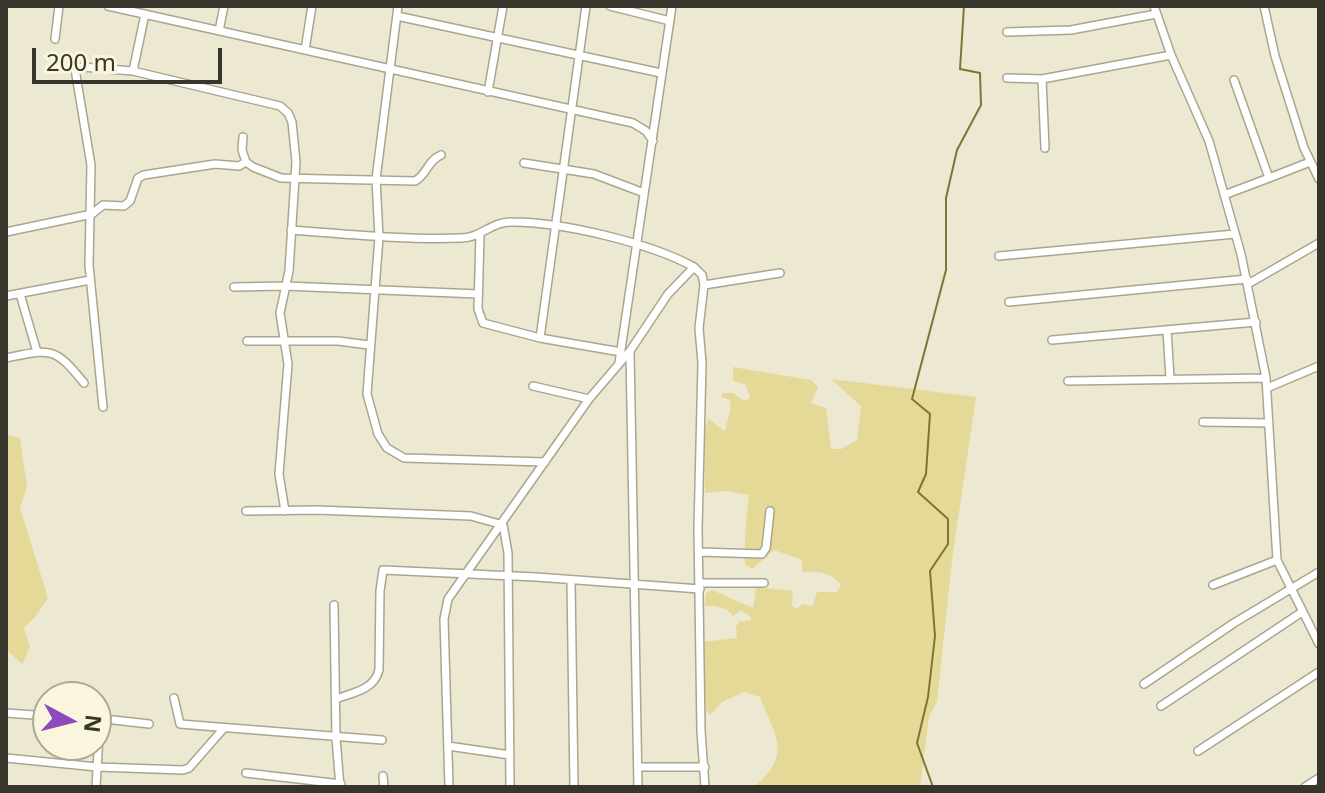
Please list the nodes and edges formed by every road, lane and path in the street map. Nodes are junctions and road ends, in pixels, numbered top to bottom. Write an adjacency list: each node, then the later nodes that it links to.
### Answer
1 (59, 6): 18 (street)
2 (108, 6): 12 (street)
3 (224, 6): 15 (street)
4 (312, 6): 19 (street)
5 (398, 6): 13 (street)
6 (503, 6): 17 (street)
7 (586, 6): 21 (street)
8 (610, 6): 14 (street)
9 (672, 6): 14 (street)
10 (1264, 6): 35 (street)
11 (1155, 10): 16 (street); 20 (street)
12 (145, 14): 15 (street); 23 (street)
13 (397, 16): 17 (street); 22 (street)
14 (670, 21): 24 (street)
15 (219, 31): 19 (street)
16 (1007, 32)
17 (497, 37): 21 (street); 28 (street)
18 (55, 39)
19 (305, 50): 22 (street)
20 (1171, 55): 26 (street); 43 (street)
21 (579, 56): 24 (street); 29 (street)
22 (391, 69): 28 (street); 40 (street)
23 (133, 71): 39 (street); 44 (street)
24 (661, 73): 31 (street)
25 (1007, 78): 26 (street)
26 (1042, 79): 32 (street)
27 (1234, 80): 38 (street)
28 (488, 92): 29 (street)
29 (571, 110): 31 (street); 37 (street)
30 (243, 137): 34 (street)
31 (653, 141): 42 (street)
32 (1045, 148)
33 (441, 155): 40 (street)
34 (246, 162): 39 (street); 44 (street)
35 (1310, 162): 38 (street); 41 (street)
36 (524, 163): 37 (street)
37 (565, 169): 42 (street); 45 (street)
38 (1269, 178): 43 (street)
39 (295, 179): 40 (street); 46 (street)
40 (376, 179): 50 (street)
41 (1319, 179)
42 (644, 193): 51 (street)
43 (1224, 195): 48 (street)
44 (92, 214): 47 (street); 56 (street)
45 (557, 227): 49 (street); 51 (street); 68 (street)
46 (291, 230): 50 (street); 59 (street)
47 (6, 232)
48 (1235, 234): 53 (street); 57 (street)
49 (480, 235): 50 (street); 63 (street)
50 (379, 237): 61 (street)
51 (638, 243): 54 (street); 76 (street)
52 (1319, 243): 57 (street)
53 (999, 256)
54 (694, 267): 58 (street); 74 (street)
55 (780, 273): 58 (street)
56 (90, 280): 62 (street); 88 (street)
57 (1248, 282): 65 (street); 66 (street)
58 (704, 285): 96 (street)
59 (285, 286): 60 (street); 61 (street); 69 (street)
60 (234, 287)
61 (373, 291): 63 (street); 73 (street)
62 (20, 294): 64 (street); 75 (street)
63 (478, 294): 68 (street)
64 (6, 296)
65 (1009, 302)
66 (1256, 322): 67 (street); 82 (street)
67 (1167, 330): 70 (street); 81 (street)
68 (540, 338): 76 (street)
69 (283, 340): 71 (street); 72 (street); 77 (street)
70 (1052, 340)
71 (247, 341)
72 (295, 342): 73 (street); 77 (street)
73 (369, 345): 91 (street)
74 (630, 351): 79 (street); 104 (street)
75 (37, 352): 78 (street); 84 (street)
76 (621, 352): 79 (street)
77 (287, 353): 93 (street)
78 (6, 358)
79 (618, 365): 87 (street)
80 (1319, 366): 86 (street)
81 (1170, 378): 82 (street); 83 (street)
82 (1266, 378): 86 (street)
83 (1068, 381)
84 (84, 383)
85 (533, 386): 87 (street)
86 (1267, 388): 90 (street)
87 (589, 399): 91 (street)
88 (103, 407)
89 (1203, 422): 90 (street)
90 (1269, 423): 97 (street)
91 (545, 462): 95 (street)
92 (246, 511): 93 (street)
93 (285, 511): 95 (street)
94 (770, 511): 96 (street)
95 (503, 525): 99 (street); 100 (street)
96 (699, 552): 105 (street)
97 (1277, 560): 103 (street); 106 (street)
98 (1319, 572): 106 (street)
99 (467, 573): 100 (street); 113 (street); 122 (street)
100 (508, 575): 101 (street); 124 (street)
101 (571, 581): 104 (street); 138 (street)
102 (764, 583): 105 (street)
103 (1213, 585)
104 (635, 586): 105 (street); 128 (street)
105 (700, 586): 129 (street)
106 (1289, 588): 108 (street); 111 (street)
107 (334, 605): 113 (street)
108 (1302, 612): 109 (street); 114 (street)
109 (1319, 644)
110 (1319, 672): 123 (street)
111 (1144, 684)
112 (174, 698): 119 (street)
113 (336, 699): 120 (street)
114 (1161, 706)
115 (6, 713): 116 (street)
116 (32, 715)
117 (112, 720): 118 (street)
118 (149, 724)
119 (224, 728): 120 (street); 127 (street)
120 (336, 738): 121 (street); 133 (street)
121 (382, 740)
122 (448, 746): 124 (street); 136 (street)
123 (1198, 751)
124 (510, 755): 137 (street)
125 (6, 758): 127 (street)
126 (97, 761): 127 (street)
127 (97, 767): 134 (street)
128 (638, 767): 129 (street); 139 (street)
129 (705, 767): 140 (street)
130 (246, 773): 133 (street)
131 (383, 776): 135 (street)
132 (1319, 778): 141 (street)
133 (341, 785)
134 (96, 787)
135 (384, 787)
136 (449, 787)
137 (510, 787)
138 (574, 787)
139 (638, 787)
140 (705, 787)
141 (1305, 787)

